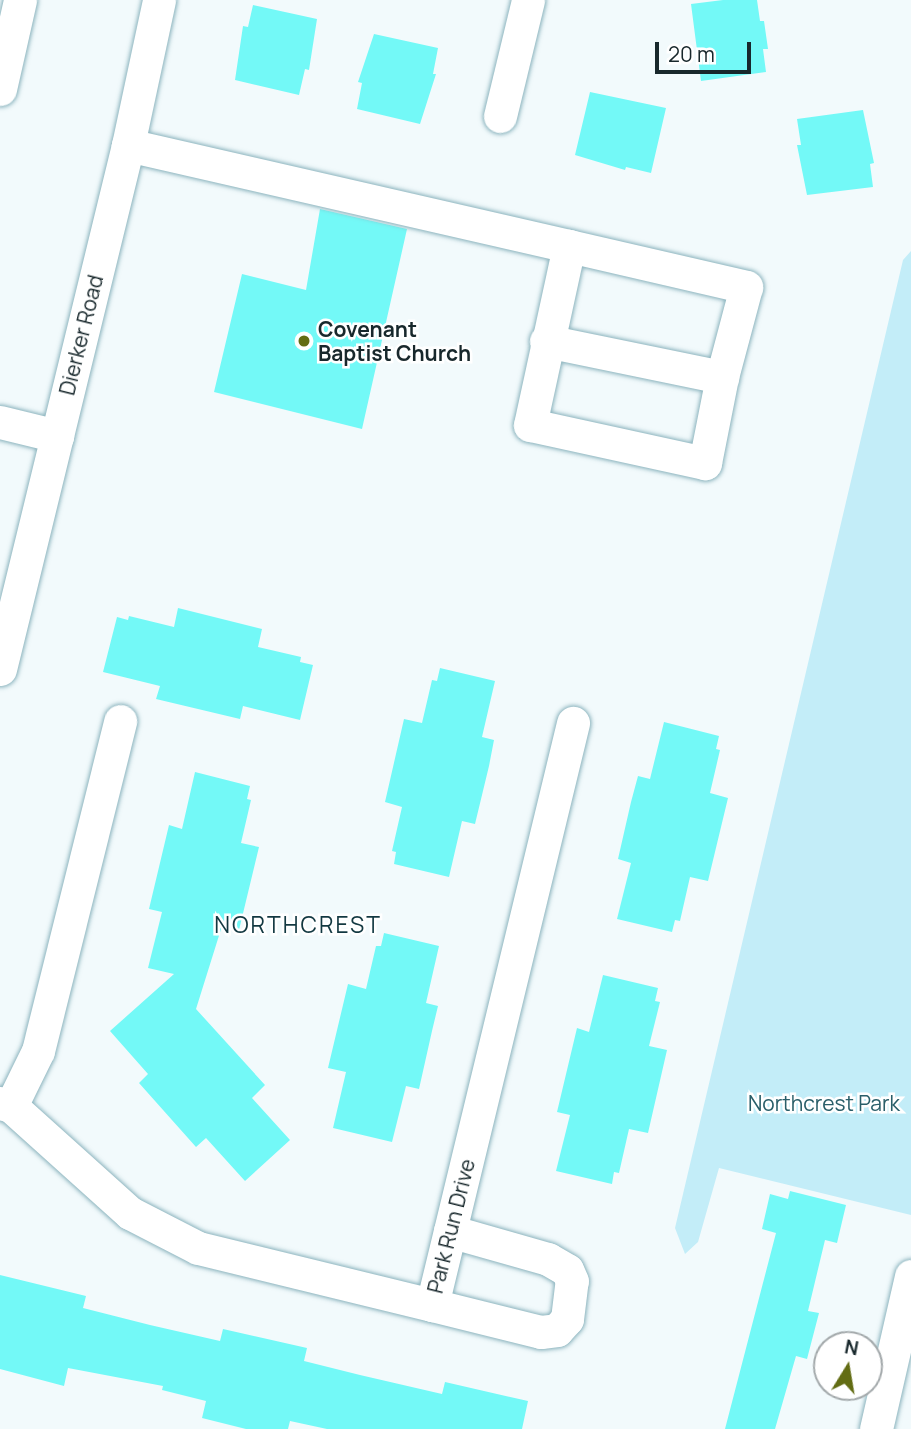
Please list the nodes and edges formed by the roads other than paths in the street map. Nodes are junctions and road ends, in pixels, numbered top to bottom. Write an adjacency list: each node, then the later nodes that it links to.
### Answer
1 (20, 0): 4 (street)
2 (159, 0): 6 (street, Dierker Road)
3 (527, 0): 5 (street)
4 (0, 89)
5 (500, 116)
6 (128, 145): 7 (street); 11 (street, Dierker Road)
7 (569, 246): 8 (street); 9 (street)
8 (547, 341): 9 (street); 9 (street)
9 (722, 377)
10 (0, 422): 11 (street)
11 (57, 436): 12 (street, Dierker Road)
12 (0, 669)
13 (120, 720): 15 (street, Park Run Drive)
14 (573, 723): 16 (street, Park Run Drive)
15 (6, 1105): 18 (street, Park Run Drive)
16 (450, 1231): 18 (street, Park Run Drive); 18 (street)
17 (911, 1276): 19 (street)
18 (432, 1305)
19 (876, 1429)

